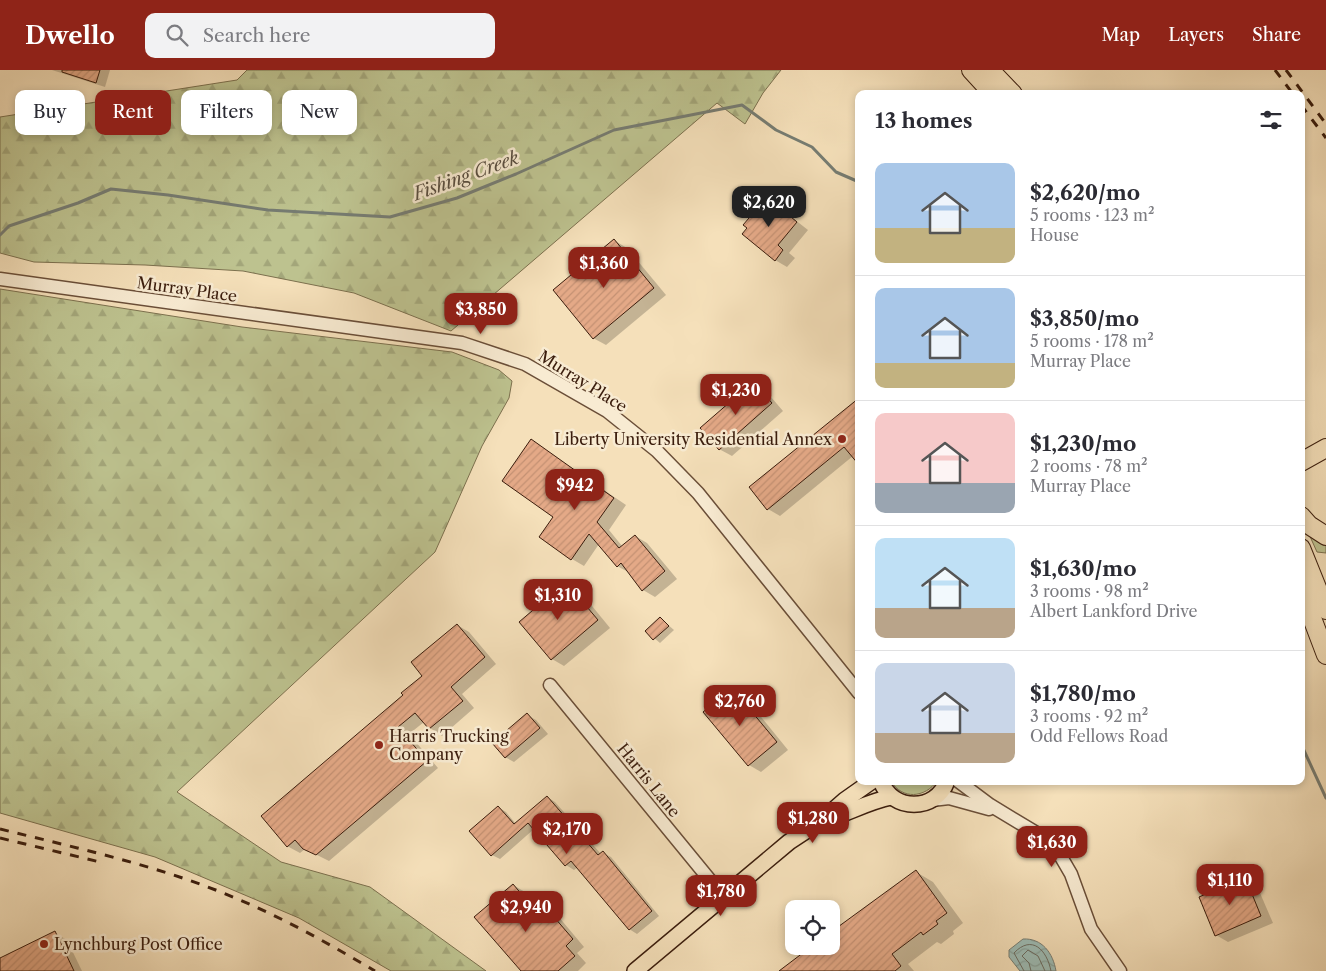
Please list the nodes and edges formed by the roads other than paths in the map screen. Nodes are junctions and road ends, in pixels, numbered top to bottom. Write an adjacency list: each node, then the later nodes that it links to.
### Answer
1 (971, 70): 3 (highway)
2 (990, 70): 4 (highway)
3 (989, 90)
4 (1009, 90)
5 (0, 279): 19 (street, Murray Place)
6 (1326, 448): 8 (highway)
7 (1326, 458): 9 (highway)
8 (1305, 461)
9 (1305, 462)
10 (1305, 520): 11 (highway)
11 (1326, 536)
12 (1305, 558): 14 (highway)
13 (1305, 599): 16 (highway)
14 (1326, 610)
15 (1305, 629): 17 (highway)
16 (1326, 655)
17 (1326, 670)
18 (550, 685): 28 (street, Harris Lane)
19 (855, 689)
20 (866, 785): 27 (main road)
21 (884, 785): 24 (main road)
22 (945, 785): 25 (main road)
23 (964, 785): 26 (street)
24 (891, 797): 25 (main road); 27 (main road)
25 (932, 800): 26 (street)
26 (1003, 813): 30 (street)
27 (821, 821): 28 (main road)
28 (723, 896): 29 (main road)
29 (635, 971)
30 (1120, 971)

